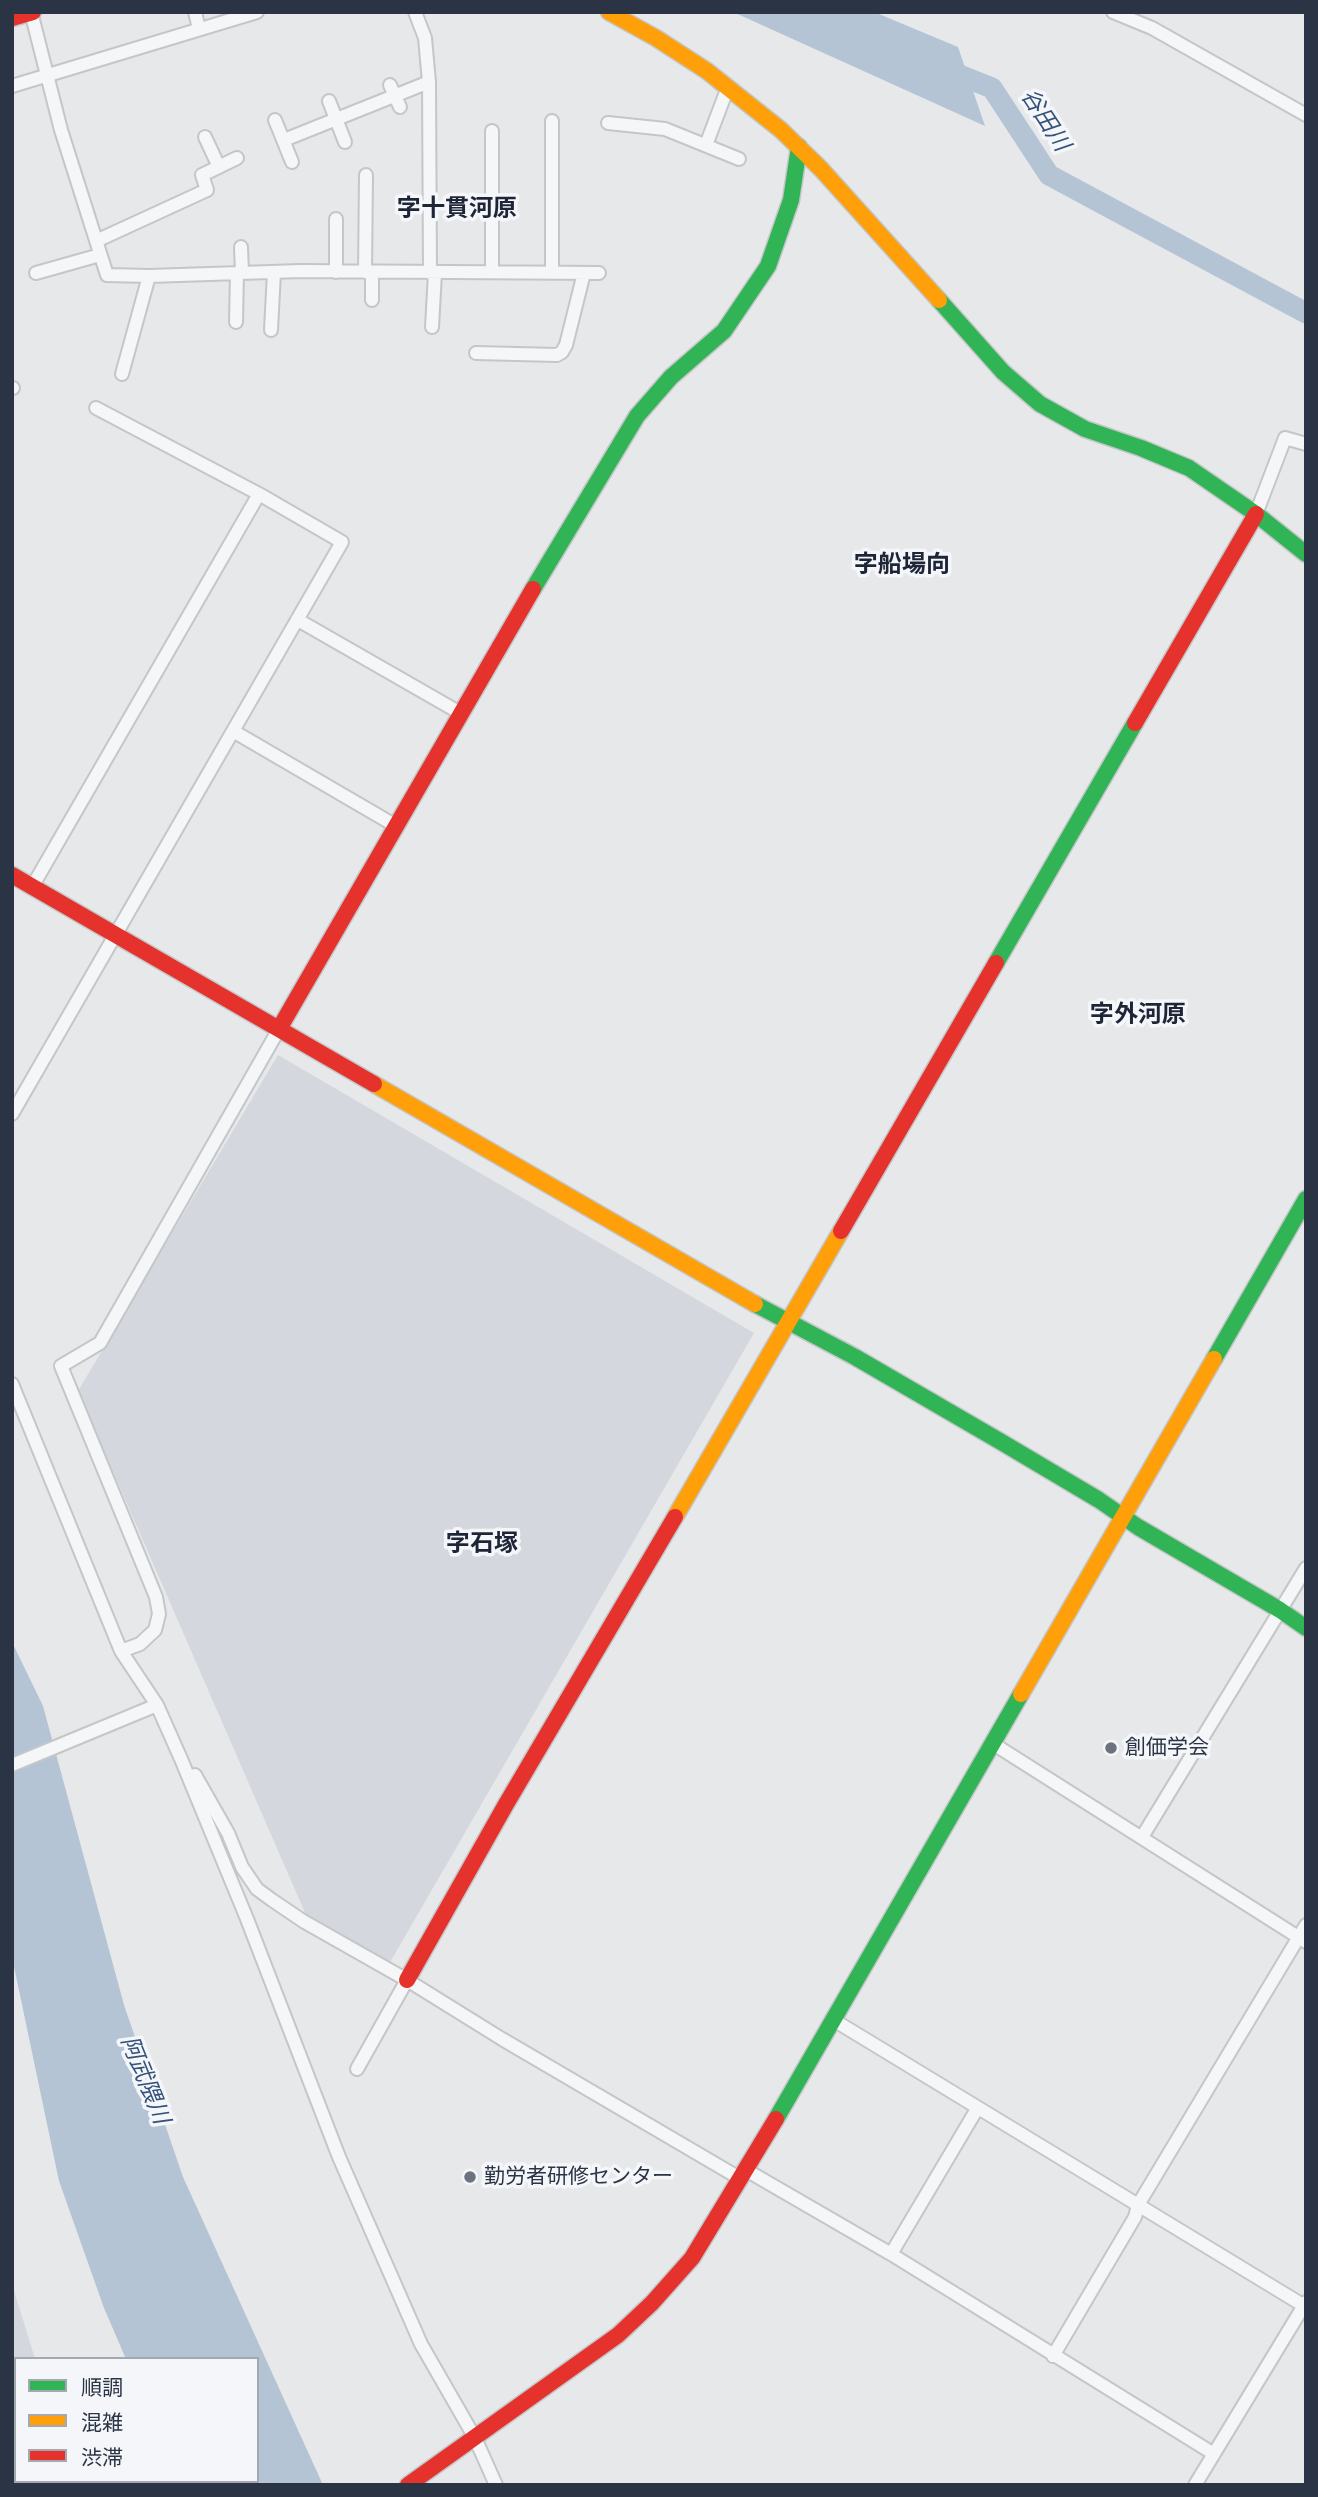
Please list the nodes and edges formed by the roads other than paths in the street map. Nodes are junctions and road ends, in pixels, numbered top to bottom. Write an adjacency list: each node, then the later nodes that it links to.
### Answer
1 (32, 12): 7 (street); 9 (street)
2 (195, 12): 8 (street)
3 (257, 12): 8 (street)
4 (415, 12): 10 (street)
5 (609, 12): 12 (street)
6 (1113, 12): 14 (street)
7 (12, 18)
8 (199, 29): 9 (street)
9 (47, 76): 11 (street); 31 (street)
10 (429, 82): 15 (street); 40 (street)
11 (12, 86)
12 (728, 87): 23 (street); 24 (street)
13 (329, 101): 15 (street)
14 (1306, 115)
15 (336, 119): 21 (street); 22 (street)
16 (275, 120): 21 (street)
17 (551, 121): 41 (street)
18 (608, 123): 23 (street)
19 (492, 131): 37 (street)
20 (205, 136): 28 (street)
21 (284, 140): 27 (street)
22 (345, 142)
23 (706, 145): 26 (street)
24 (799, 147): 54 (street); 57 (street)
25 (237, 158): 28 (street)
26 (739, 159)
27 (292, 162)
28 (219, 167): 31 (street)
29 (366, 175): 36 (street)
30 (336, 219): 35 (street)
31 (96, 241): 33 (street)
32 (241, 247): 39 (street)
33 (100, 255): 38 (street); 44 (street)
34 (274, 272): 35 (street); 39 (street); 48 (street)
35 (336, 272): 36 (street)
36 (368, 272): 40 (street); 45 (street)
37 (492, 272): 40 (street); 41 (street)
38 (36, 273)
39 (239, 273): 44 (street); 46 (street)
40 (432, 273): 47 (street)
41 (552, 273): 42 (street)
42 (584, 273): 43 (street); 49 (street)
43 (599, 273)
44 (149, 276): 50 (street)
45 (372, 300)
46 (236, 321)
47 (432, 327)
48 (271, 330)
49 (476, 353)
50 (122, 374)
51 (96, 408): 53 (street)
52 (1306, 444): 54 (street)
53 (259, 494): 56 (street); 61 (street)
54 (1256, 514): 55 (street); 66 (street)
55 (1306, 554)
56 (298, 620): 57 (street); 58 (street)
57 (462, 714): 59 (street)
58 (233, 731): 59 (street); 62 (street)
59 (396, 827): 63 (street)
60 (12, 875): 61 (street)
61 (32, 887): 62 (street)
62 (116, 934): 63 (street); 64 (street)
63 (279, 1030): 66 (street); 72 (street)
64 (12, 1114)
65 (1306, 1199): 68 (street)
66 (788, 1323): 68 (street); 80 (street)
67 (12, 1384): 72 (street)
68 (1123, 1515): 70 (street); 74 (street)
69 (1306, 1568): 70 (street)
70 (1280, 1610): 71 (street); 77 (street)
71 (1306, 1628)
72 (121, 1651): 73 (street)
73 (151, 1707): 75 (street); 76 (street)
74 (992, 1743): 77 (street); 81 (street)
75 (181, 1759): 80 (street); 89 (street)
76 (12, 1765)
77 (1142, 1837): 79 (street)
78 (1306, 1925): 79 (street)
79 (1302, 1940): 85 (street)
80 (407, 1980): 82 (street); 84 (street)
81 (832, 2019): 83 (street); 84 (street)
82 (357, 2069)
83 (978, 2109): 85 (street); 86 (street)
84 (744, 2175): 86 (street); 89 (street)
85 (1139, 2205): 87 (street); 88 (street)
86 (891, 2254): 88 (street)
87 (1305, 2305): 90 (street)
88 (1053, 2356): 90 (street)
89 (470, 2442): 91 (street); 92 (street)
90 (1214, 2454): 93 (street)
91 (408, 2485)
92 (496, 2485)
93 (1195, 2485)

